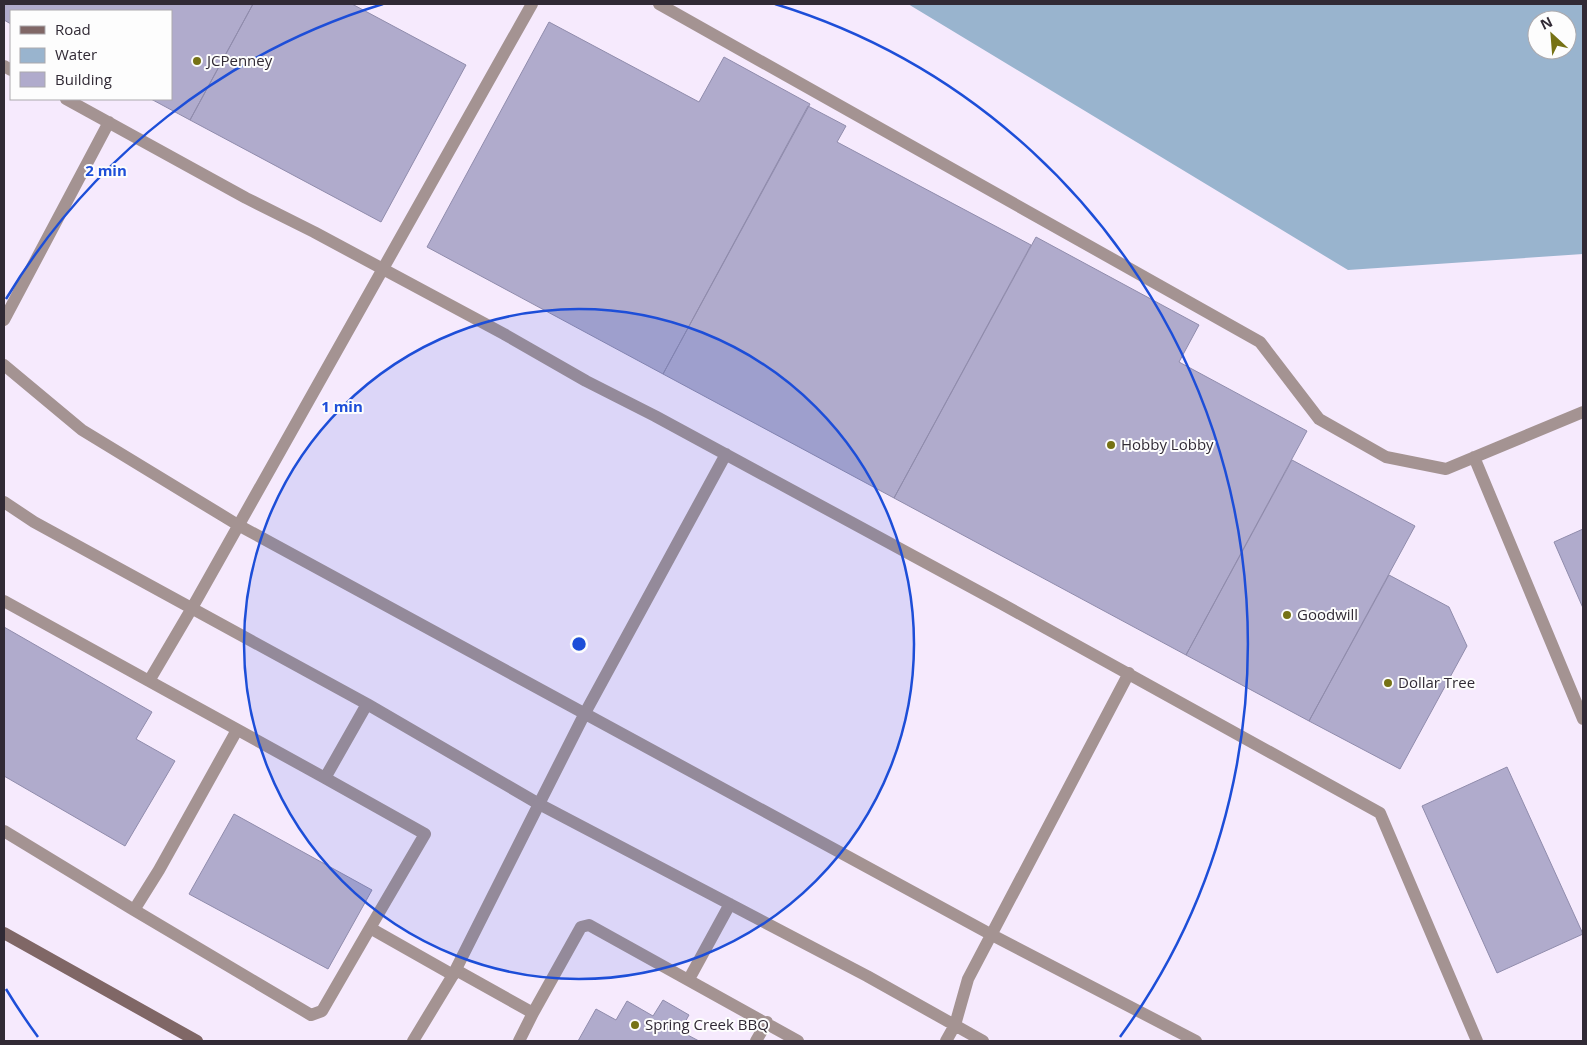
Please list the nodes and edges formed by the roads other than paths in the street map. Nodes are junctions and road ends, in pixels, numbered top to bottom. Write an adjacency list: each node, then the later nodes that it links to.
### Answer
1 (532, 4): 5 (street)
2 (659, 4): 10 (street)
3 (68, 100): 4 (street)
4 (110, 122): 5 (street); 6 (street)
5 (382, 268): 9 (street); 12 (street)
6 (4, 320)
7 (4, 364): 12 (street)
8 (1583, 412): 10 (street)
9 (726, 454): 15 (street); 18 (street)
10 (1474, 456): 19 (street)
11 (4, 502): 14 (street)
12 (238, 525): 14 (street); 18 (street)
13 (4, 601): 16 (street)
14 (192, 608): 16 (street); 17 (street)
15 (1129, 673): 28 (street); 34 (street)
16 (149, 681): 20 (street)
17 (367, 704): 21 (street); 22 (street)
18 (585, 713): 22 (street); 28 (street)
19 (1583, 718)
20 (237, 730): 21 (street); 25 (street)
21 (326, 778): 26 (street)
22 (539, 804): 24 (street); 29 (street)
23 (4, 832): 25 (street)
24 (730, 904): 30 (street); 33 (street)
25 (134, 910): 26 (street)
26 (370, 928): 29 (street)
27 (4, 933): 35 (main road)
28 (992, 935): 33 (street); 42 (street)
29 (455, 972): 31 (street); 36 (street)
30 (688, 980): 31 (street); 32 (street)
31 (533, 1013): 37 (street)
32 (767, 1022): 38 (street); 39 (street)
33 (955, 1025): 40 (street); 41 (street)
34 (1475, 1040)
35 (197, 1041)
36 (414, 1041)
37 (519, 1041)
38 (756, 1041)
39 (798, 1041)
40 (946, 1041)
41 (983, 1041)
42 (1196, 1041)

